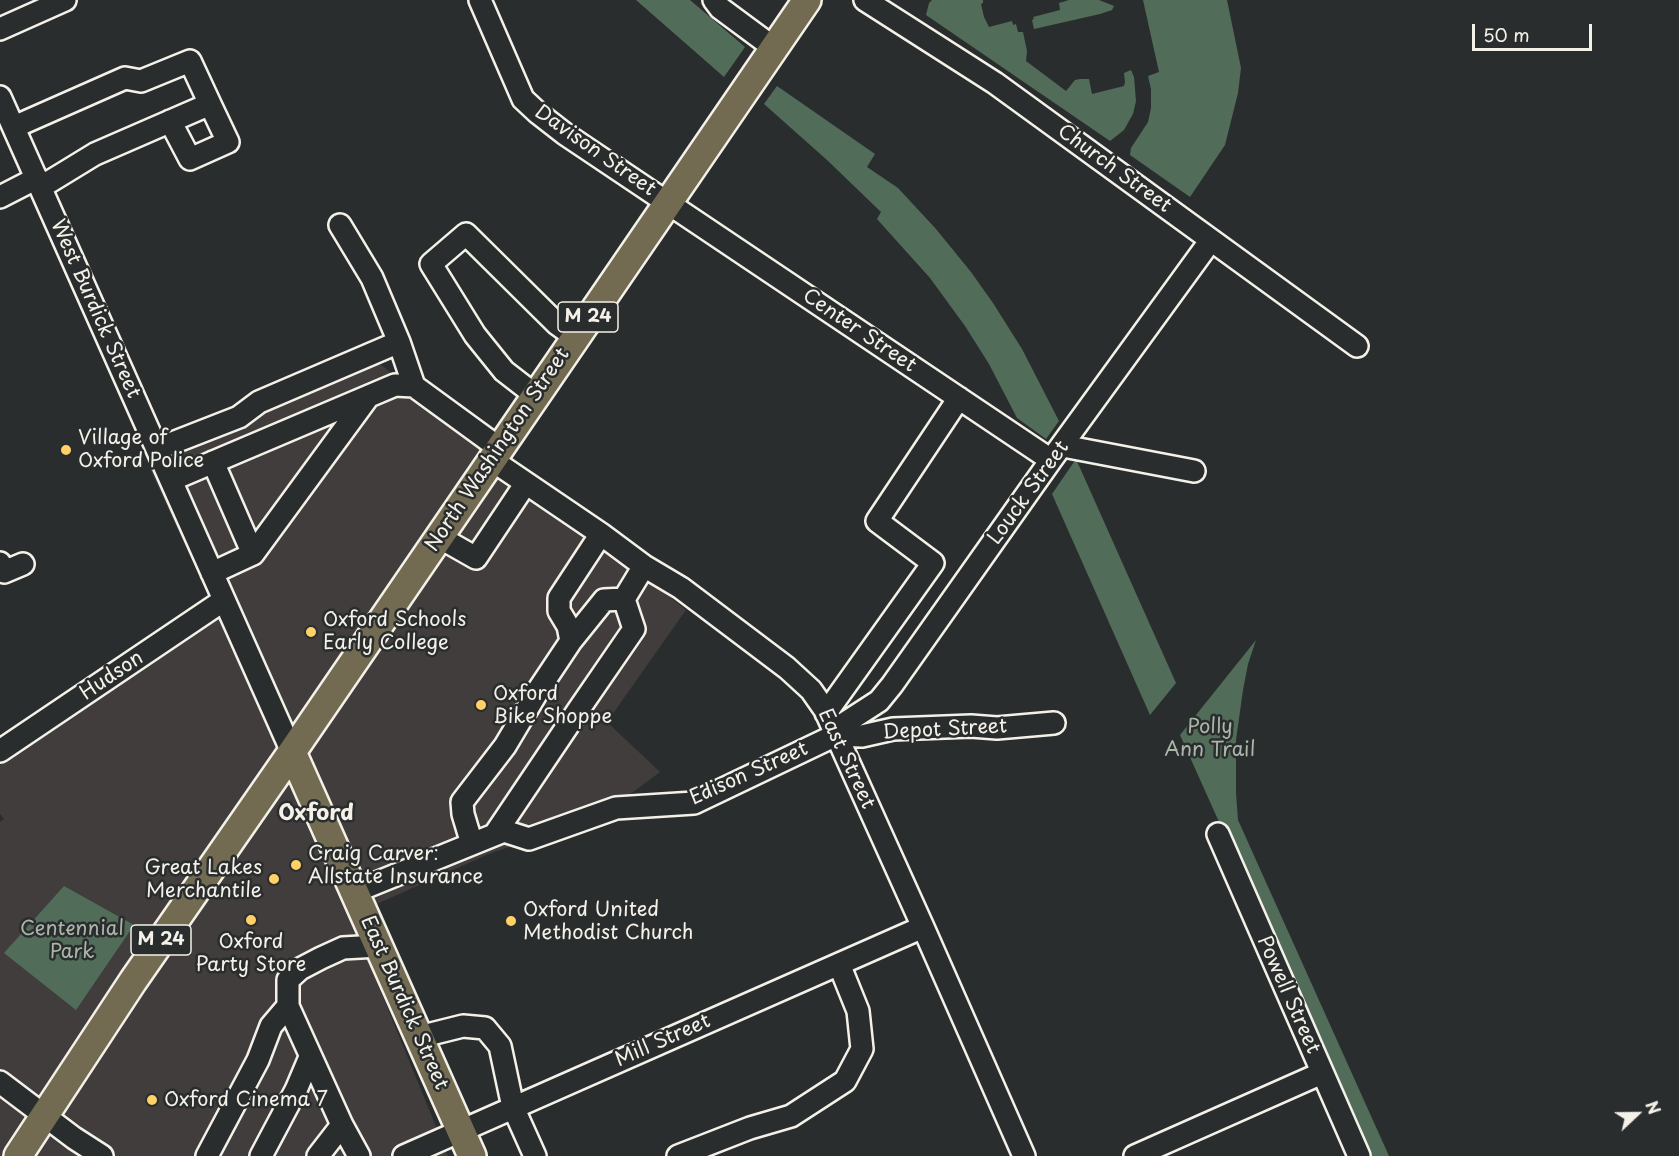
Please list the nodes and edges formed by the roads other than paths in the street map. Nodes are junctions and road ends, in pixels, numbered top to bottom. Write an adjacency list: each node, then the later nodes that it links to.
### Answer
1 (64, 0): 6 (street)
2 (480, 0): 14 (street, Davison Street)
3 (714, 0): 7 (street)
4 (807, 0): 7 (main road, North Washington Street / M 24)
5 (865, 0): 16 (street, Church Street)
6 (0, 29)
7 (774, 48): 14 (main road, North Washington Street / M 24)
8 (0, 97): 11 (street, West Burdick Street)
9 (210, 104): 10 (street); 10 (street); 11 (street)
10 (170, 121): 12 (street)
11 (14, 127): 12 (street, West Burdick Street)
12 (39, 183): 13 (street); 24 (street, West Burdick Street)
13 (0, 197)
14 (668, 202): 17 (main road, North Washington Street / M 24); 23 (street, Center Street)
15 (340, 225): 18 (street)
16 (1211, 240): 19 (street, Church Street); 25 (street, Louck Street)
17 (574, 337): 21 (main road, North Washington Street / M 24); 21 (street)
18 (399, 342): 20 (street); 24 (street)
19 (1357, 346)
20 (414, 386): 22 (street); 26 (street, East Street)
21 (536, 395): 26 (main road, North Washington Street / M 24)
22 (369, 396): 27 (street); 33 (street)
23 (959, 398): 25 (street, Center Street); 41 (street)
24 (157, 449): 29 (street, West Burdick Street)
25 (1057, 453): 28 (street); 43 (street, Louck Street)
26 (495, 454): 30 (street, East Street); 32 (main road, North Washington Street / M 24)
27 (213, 462): 29 (street); 33 (street)
28 (1194, 471)
29 (171, 480): 37 (street, West Burdick Street)
30 (526, 483): 31 (street, East Street); 32 (street)
31 (600, 534): 36 (street, East Street); 40 (street)
32 (439, 537): 45 (main road, North Washington Street / M 24)
33 (253, 554): 37 (street)
34 (0, 563): 35 (street)
35 (24, 564)
36 (644, 566): 38 (street); 41 (street, East Street)
37 (212, 573): 39 (street, West Burdick Street)
38 (624, 599): 40 (street); 46 (street)
39 (224, 600): 44 (street, Hudson); 45 (street, West Burdick Street)
40 (572, 641): 48 (street)
41 (826, 713): 43 (street, East Street)
42 (1054, 723): 43 (street, Depot Street)
43 (836, 735): 46 (street, Edison Street); 50 (street, East Street)
44 (2, 746)
45 (292, 752): 49 (main road, East Burdick Street); 59 (main road, M 24)
46 (495, 834): 48 (street, Edison Street)
47 (1218, 834): 56 (street, Powell Street)
48 (472, 844): 49 (street, Edison Street)
49 (354, 892): 51 (main road, East Burdick Street)
50 (923, 927): 52 (street, Mill Street); 72 (street, East Street)
51 (378, 946): 53 (street); 54 (main road, East Burdick Street)
52 (839, 964): 58 (street, Mill Street); 71 (street)
53 (288, 1006): 55 (street); 64 (street)
54 (419, 1037): 58 (street); 61 (main road, East Burdick Street)
55 (310, 1056): 60 (street); 65 (street)
56 (1322, 1073): 73 (street); 74 (street, Powell Street)
57 (0, 1082): 59 (street)
58 (513, 1107): 61 (street, Mill Street); 70 (street)
59 (45, 1116): 62 (main road, M 24); 63 (street)
60 (342, 1125): 66 (street); 67 (street)
61 (460, 1130): 68 (street, Mill Street); 69 (main road, East Burdick Street)
62 (18, 1156)
63 (102, 1156)
64 (207, 1156)
65 (261, 1156)
66 (318, 1156)
67 (359, 1156)
68 (404, 1156)
69 (472, 1156)
70 (535, 1156)
71 (678, 1156)
72 (1024, 1156)
73 (1135, 1156)
74 (1359, 1156)

